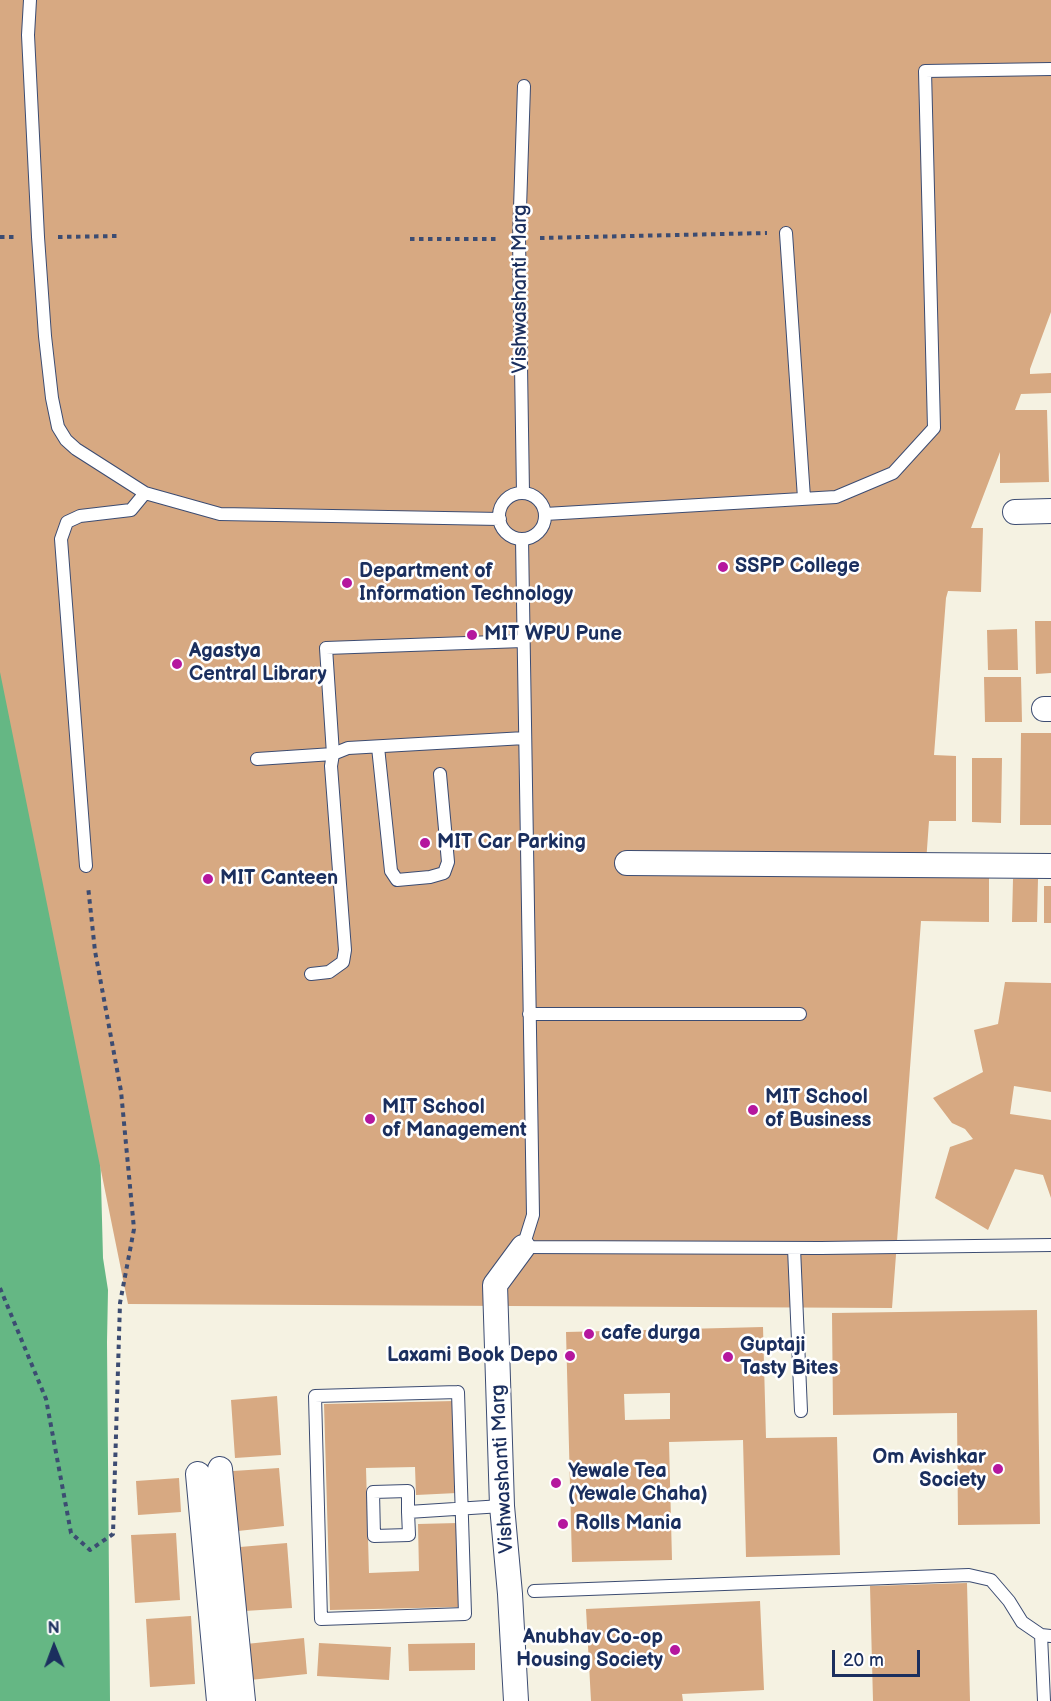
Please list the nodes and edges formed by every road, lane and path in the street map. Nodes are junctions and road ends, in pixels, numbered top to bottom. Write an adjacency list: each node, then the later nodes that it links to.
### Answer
1 (30, 0): 7 (lane)
2 (1051, 69): 9 (lane)
3 (524, 86): 6 (lane, Vishwashanti Marg)
4 (786, 233): 6 (path); 9 (lane)
5 (410, 239): 6 (path)
6 (519, 239): 8 (lane, Vishwashanti Marg)
7 (145, 493): 13 (lane); 22 (lane)
8 (523, 493): 12 (lane); 13 (lane)
9 (804, 498): 12 (lane)
10 (1051, 511): 11 (street)
11 (1015, 512)
12 (545, 514): 14 (lane)
13 (500, 519): 14 (lane)
14 (522, 539): 15 (lane)
15 (523, 640): 16 (lane); 18 (lane)
16 (525, 738): 17 (lane); 25 (lane)
17 (378, 747): 18 (lane); 20 (lane)
18 (333, 754): 19 (lane); 24 (lane)
19 (257, 759)
20 (440, 774)
21 (627, 862): 23 (street)
22 (86, 866): 30 (path)
23 (1051, 866)
24 (311, 974)
25 (529, 1014): 26 (lane); 28 (lane)
26 (800, 1014)
27 (1051, 1245): 29 (lane)
28 (523, 1246): 29 (lane); 32 (street, Vishwashanti Marg)
29 (794, 1248): 31 (lane)
30 (0, 1288)
31 (801, 1411)
32 (502, 1506): 33 (lane); 39 (street, Vishwashanti Marg)
33 (461, 1509): 33 (lane); 34 (lane)
34 (408, 1512): 34 (lane)
35 (534, 1591): 36 (lane)
36 (1046, 1635): 40 (lane)
37 (219, 1701): 38 (street)
38 (243, 1701)
39 (512, 1701)
40 (1044, 1701)

